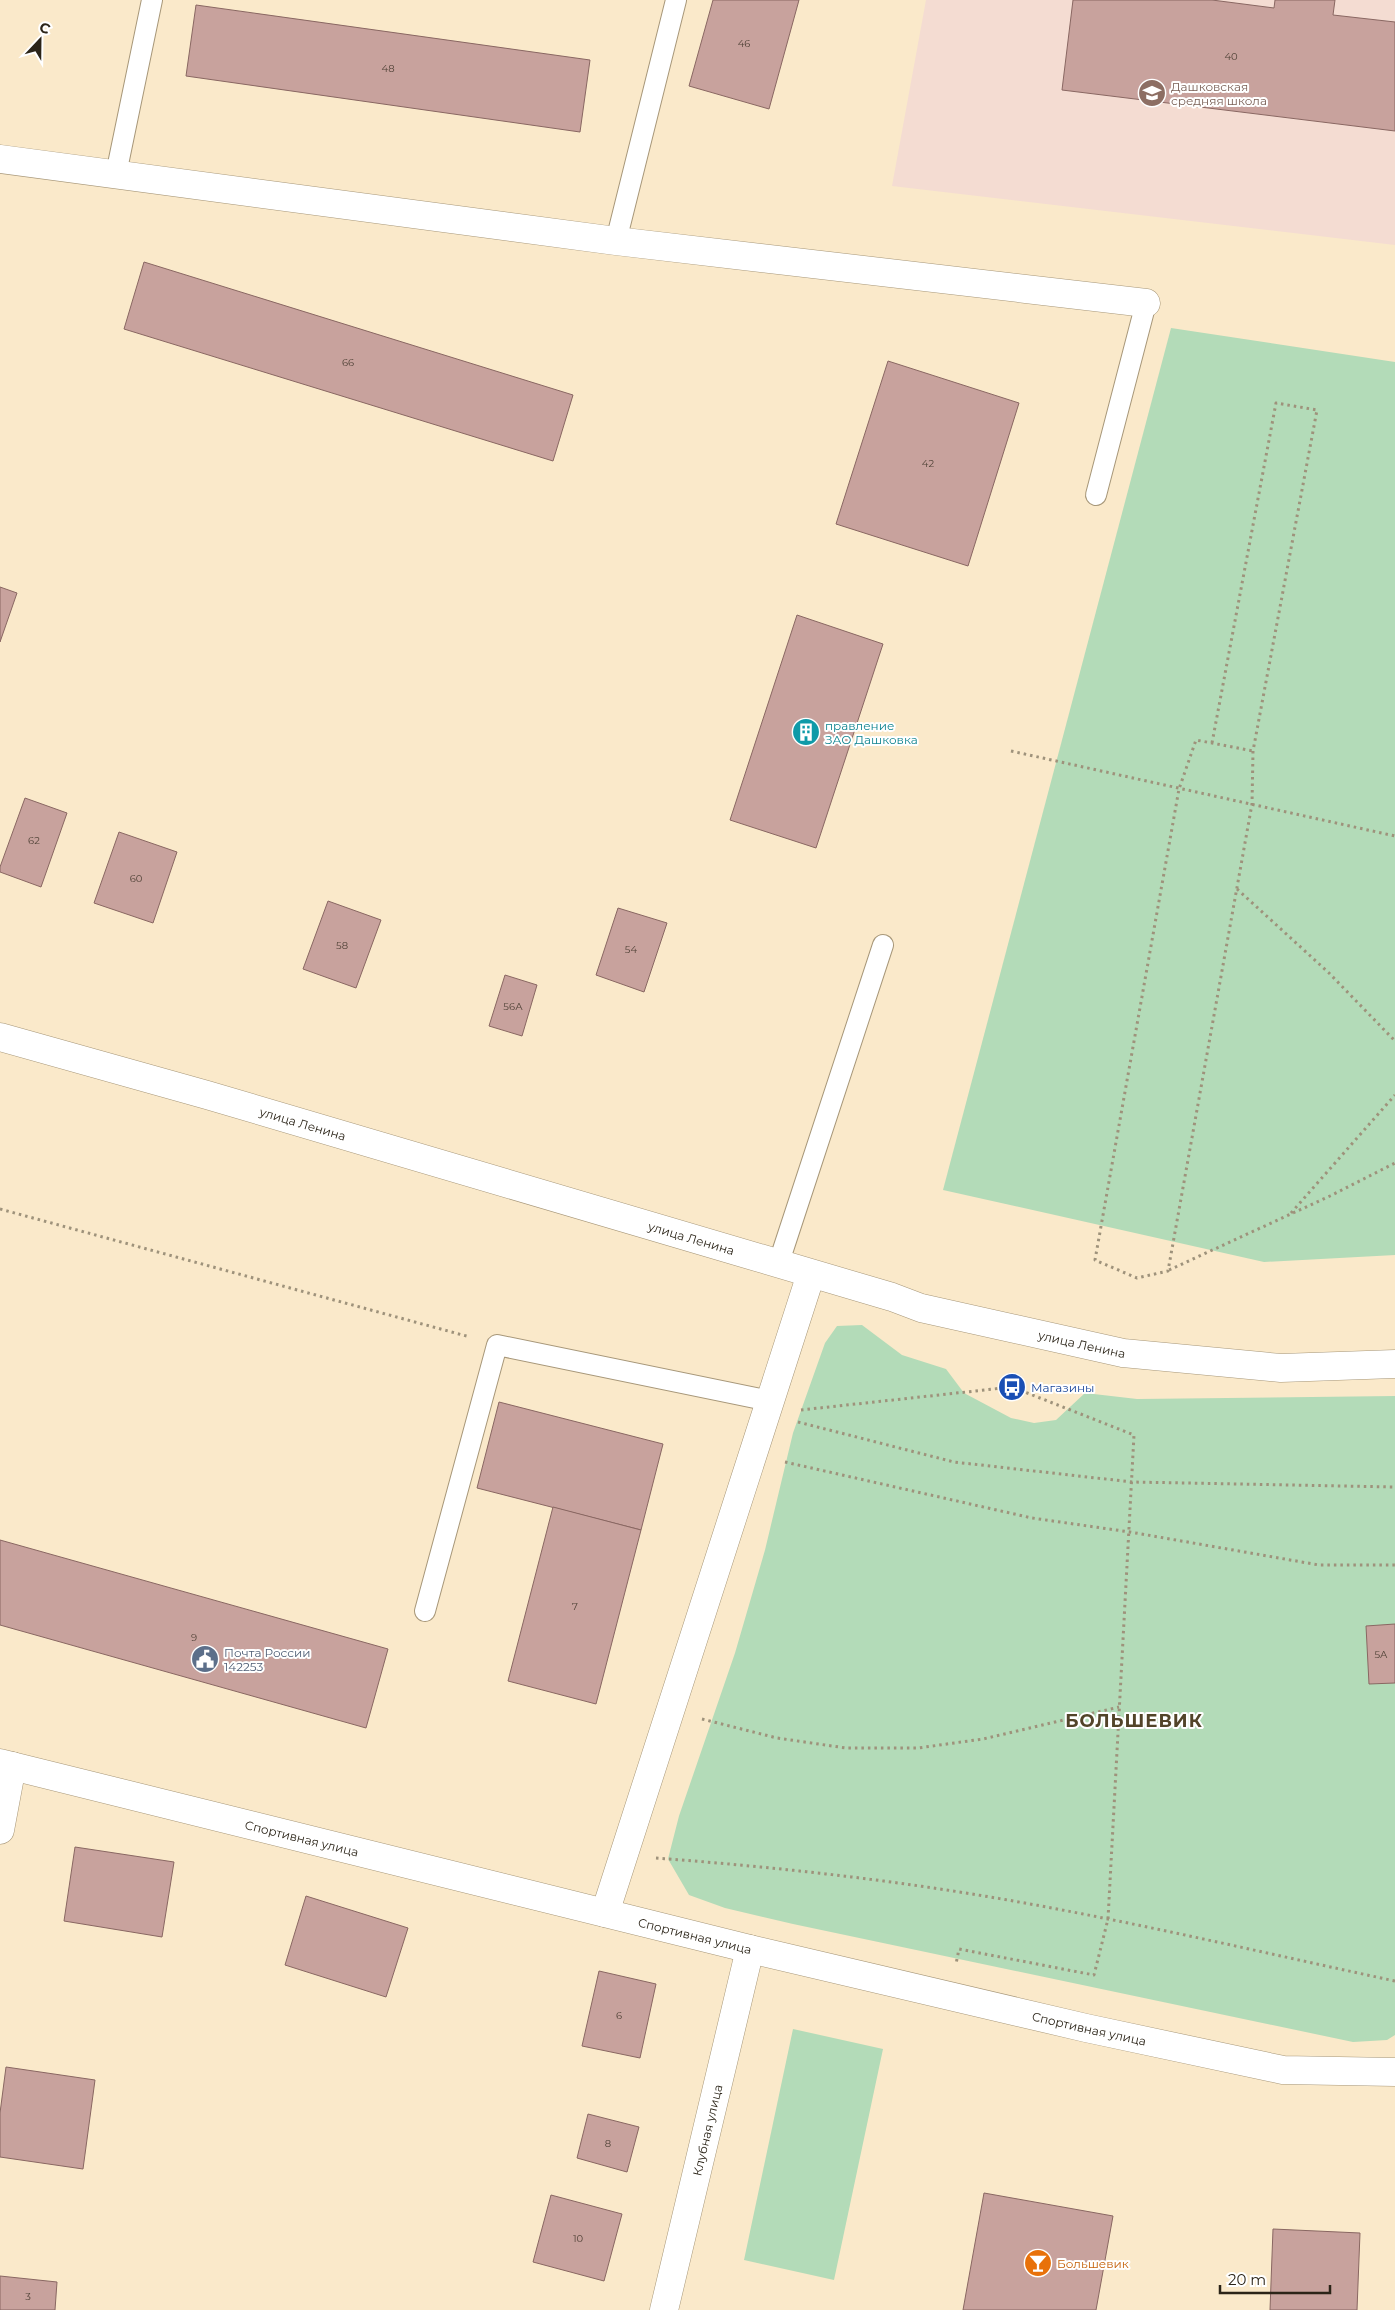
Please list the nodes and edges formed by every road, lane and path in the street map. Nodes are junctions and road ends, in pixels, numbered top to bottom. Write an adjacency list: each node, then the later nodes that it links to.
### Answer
1 (152, 0): 4 (lane)
2 (676, 0): 5 (lane)
3 (0, 159): 4 (street)
4 (116, 174): 5 (street)
5 (616, 241): 6 (street)
6 (1146, 303): 7 (lane)
7 (1096, 495)
8 (1212, 744): 10 (path); 10 (path); 11 (path)
9 (1011, 751): 11 (path)
10 (1253, 751): 12 (path)
11 (1179, 789): 12 (path); 23 (path)
12 (1252, 804): 13 (path); 14 (path)
13 (1395, 836)
14 (1237, 888): 17 (path); 23 (path)
15 (883, 945): 22 (lane)
16 (0, 1037): 22 (street, улица Ленина)
17 (1395, 1041)
18 (1395, 1095): 21 (path)
19 (1395, 1163): 21 (path)
20 (0, 1209): 25 (path)
21 (1289, 1215): 23 (path)
22 (778, 1264): 24 (street, улица Ленина)
23 (1168, 1271)
24 (811, 1274): 26 (street, улица Ленина); 27 (street)
25 (497, 1344): 27 (lane); 33 (lane)
26 (1395, 1364)
27 (768, 1407): 28 (street); 29 (path); 29 (path)
28 (753, 1453): 31 (path); 35 (street)
29 (1132, 1482): 30 (path); 31 (path)
30 (1395, 1487)
31 (1130, 1532): 32 (path); 34 (path)
32 (1395, 1565)
33 (425, 1611)
34 (1119, 1707): 35 (path); 40 (path)
35 (670, 1711): 38 (street)
36 (6, 1765): 37 (street); 39 (street, Спортивная улица)
37 (0, 1830)
38 (624, 1855): 39 (street); 40 (path)
39 (605, 1912): 41 (street, Спортивная улица)
40 (1108, 1919): 42 (path); 43 (path)
41 (750, 1949): 43 (street, Спортивная улица); 45 (street, Клубная улица)
42 (1395, 1981)
43 (950, 1996): 44 (street, Спортивная улица)
44 (1395, 2072)
45 (664, 2310)

